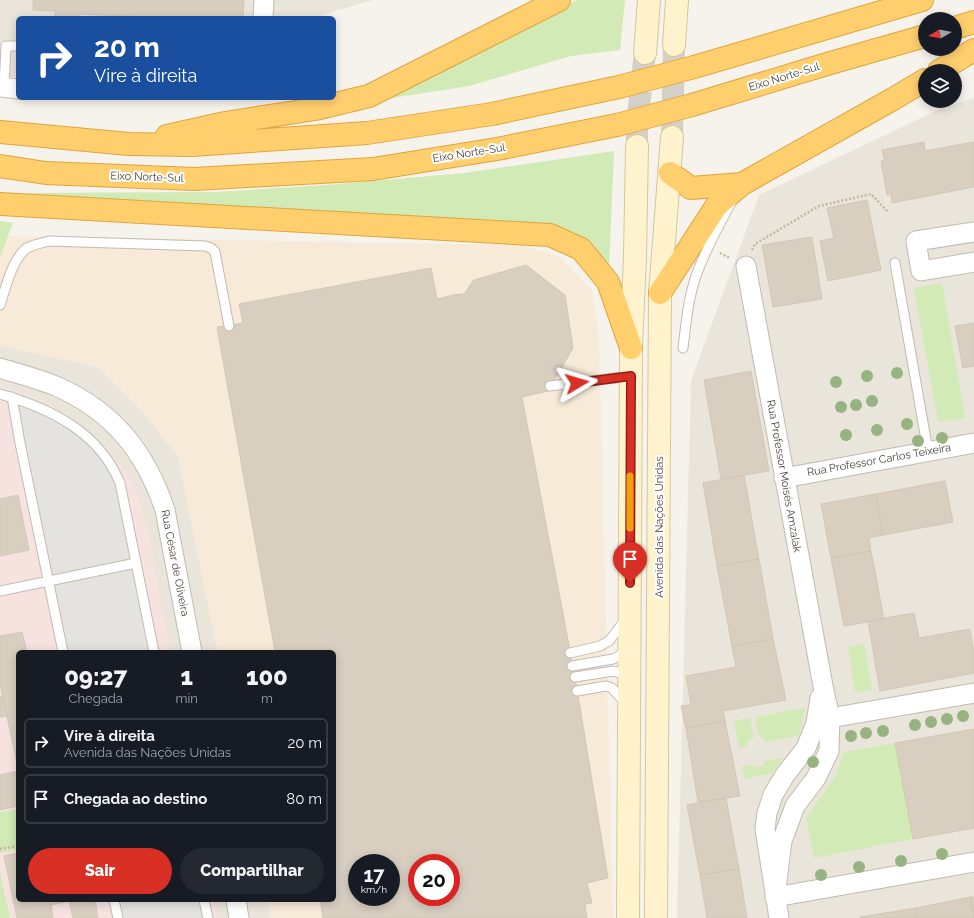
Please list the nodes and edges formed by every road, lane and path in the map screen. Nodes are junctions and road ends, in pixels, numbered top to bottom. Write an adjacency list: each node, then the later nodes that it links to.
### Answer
1 (264, 0): 6 (street)
2 (559, 0): 20 (highway)
3 (649, 0): 8 (main road)
4 (676, 0): 8 (main road); 11 (main road)
5 (922, 0): 20 (highway, bridge)
6 (264, 16)
7 (974, 22): 9 (highway)
8 (647, 25): 14 (main road)
9 (962, 26)
10 (918, 38): 21 (highway, Eixo Norte-Sul, bridge)
11 (674, 45)
12 (16, 46): 17 (lane)
13 (974, 50): 15 (highway)
14 (645, 53)
15 (951, 64)
16 (918, 84): 23 (highway)
17 (7, 88)
18 (0, 132): 20 (highway)
19 (672, 137): 22 (main road, Avenida das Nações Unidas)
20 (129, 144)
21 (0, 166)
22 (670, 173): 23 (highway); 30 (main road, Avenida das Nações Unidas); 33 (main road)
23 (742, 184): 30 (highway); 34 (lane)
24 (0, 204): 33 (highway)
25 (888, 212): 29 (path)
26 (974, 232): 27 (street)
27 (974, 262)
28 (895, 263): 41 (lane)
29 (746, 266): 42 (street, Rua Professor Moisés Amzalak)
30 (660, 293): 71 (main road, Avenida das Nações Unidas)
31 (0, 305): 32 (lane)
32 (228, 326)
33 (631, 348): 36 (main road)
34 (683, 348)
35 (0, 368): 49 (street, Rua César de Oliveira)
36 (631, 376): 37 (lane); 46 (main road)
37 (550, 386)
38 (0, 394): 39 (lane)
39 (12, 397): 43 (lane); 44 (lane)
40 (974, 443): 41 (street, Rua Professor Carlos Teixeira)
41 (928, 451): 42 (street, Rua Professor Carlos Teixeira)
42 (784, 478): 55 (street, Rua Professor Moisés Amzalak)
43 (136, 563): 44 (lane); 48 (lane)
44 (49, 581): 45 (lane); 47 (lane)
45 (0, 591)
46 (629, 615): 50 (main road); 51 (lane)
47 (64, 650)
48 (154, 650)
49 (192, 650)
50 (629, 650): 52 (lane); 53 (main road)
51 (570, 653)
52 (572, 666)
53 (629, 676): 54 (lane); 58 (main road)
54 (575, 677)
55 (822, 686): 59 (street, Rua Professor Moisés Amzalak); 63 (street, Rua Professor Moisés Amzalak)
56 (577, 690): 58 (lane)
57 (974, 693): 59 (street)
58 (629, 708): 70 (main road)
59 (830, 718): 63 (street, Rua Professor Moisés Amzalak)
60 (16, 846): 61 (path)
61 (0, 849)
62 (974, 862): 63 (street)
63 (776, 897): 72 (street, Rua Professor Moisés Amzalak)
64 (114, 902): 67 (lane)
65 (204, 902): 68 (lane)
66 (236, 902): 69 (street)
67 (118, 918)
68 (208, 918)
69 (239, 918)
70 (628, 918)
71 (656, 918)
72 (779, 918)

